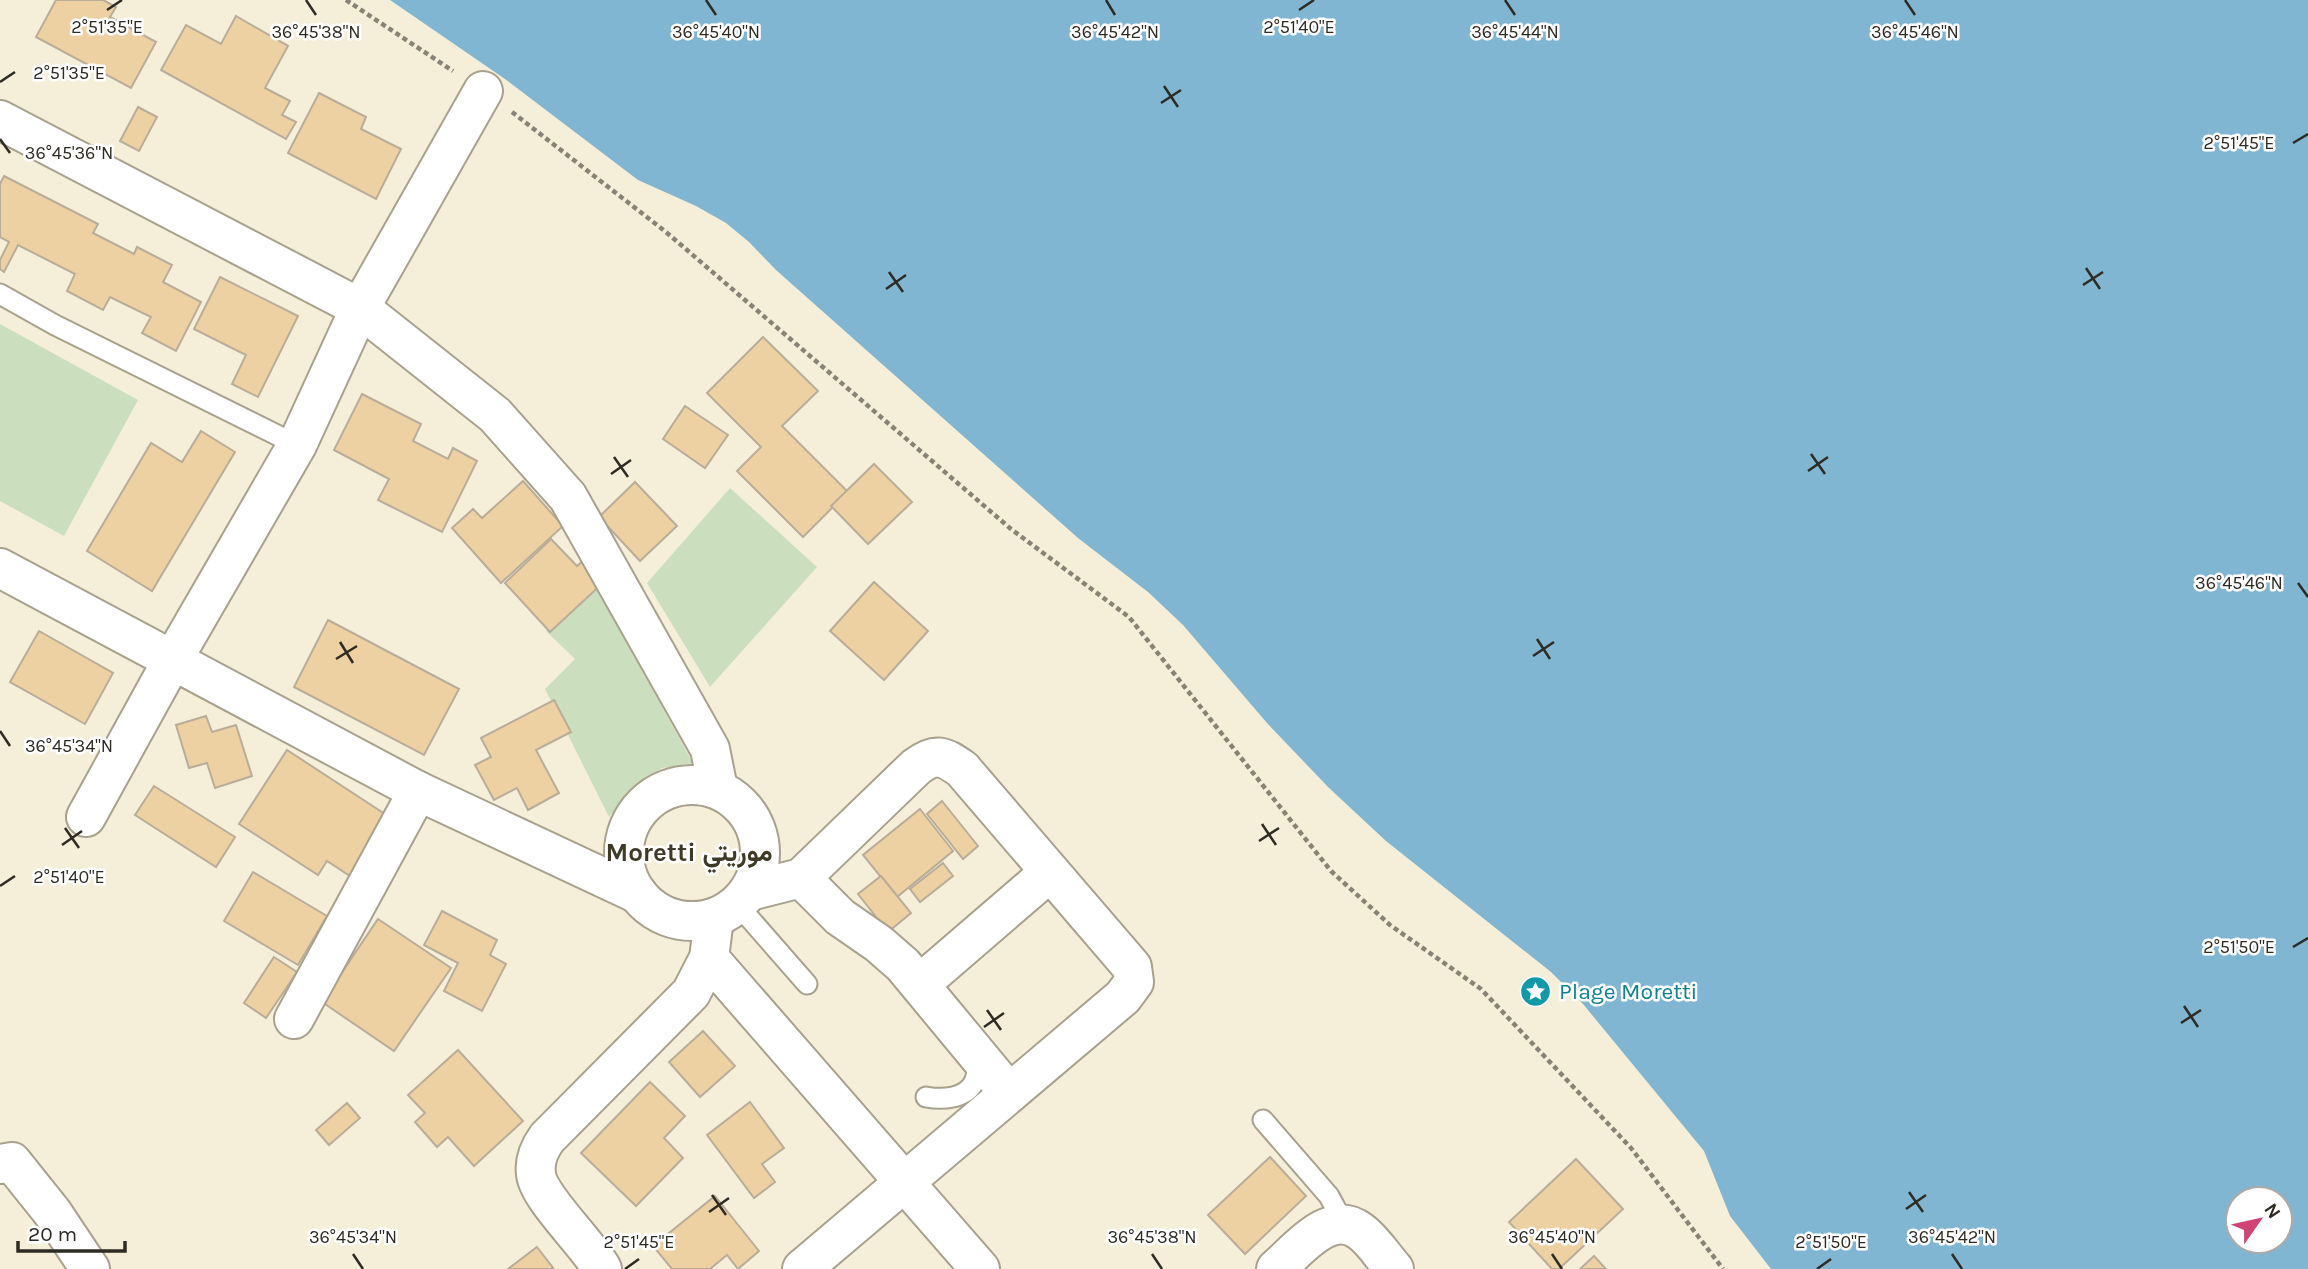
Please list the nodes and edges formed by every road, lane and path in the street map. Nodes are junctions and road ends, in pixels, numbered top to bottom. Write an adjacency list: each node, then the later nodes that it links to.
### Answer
1 (346, 0): 2 (path)
2 (484, 91): 5 (street); 33 (path)
3 (0, 120): 5 (street)
4 (0, 294): 6 (lane)
5 (360, 308): 6 (street); 9 (street)
6 (297, 445): 8 (street)
7 (0, 568): 8 (street)
8 (172, 661): 10 (street); 11 (street)
9 (718, 789): 14 (street); 15 (street)
10 (418, 791): 14 (street); 19 (street)
11 (86, 817)
12 (1050, 872): 13 (street); 18 (street); 21 (street)
13 (801, 878): 15 (street); 18 (street)
14 (638, 894): 15 (street)
15 (734, 905): 16 (street); 17 (lane)
16 (709, 958): 25 (street); 28 (street)
17 (807, 984)
18 (920, 984): 20 (street)
19 (293, 1019)
20 (980, 1059): 21 (street); 22 (lane)
21 (1009, 1093): 25 (street)
22 (926, 1097)
23 (1263, 1120): 26 (lane)
24 (0, 1164): 27 (street)
25 (904, 1180): 29 (street); 30 (street)
26 (1344, 1224): 31 (street); 32 (street)
27 (90, 1269)
28 (602, 1269)
29 (802, 1269)
30 (981, 1269)
31 (1276, 1269)
32 (1394, 1269)
33 (1723, 1269)

